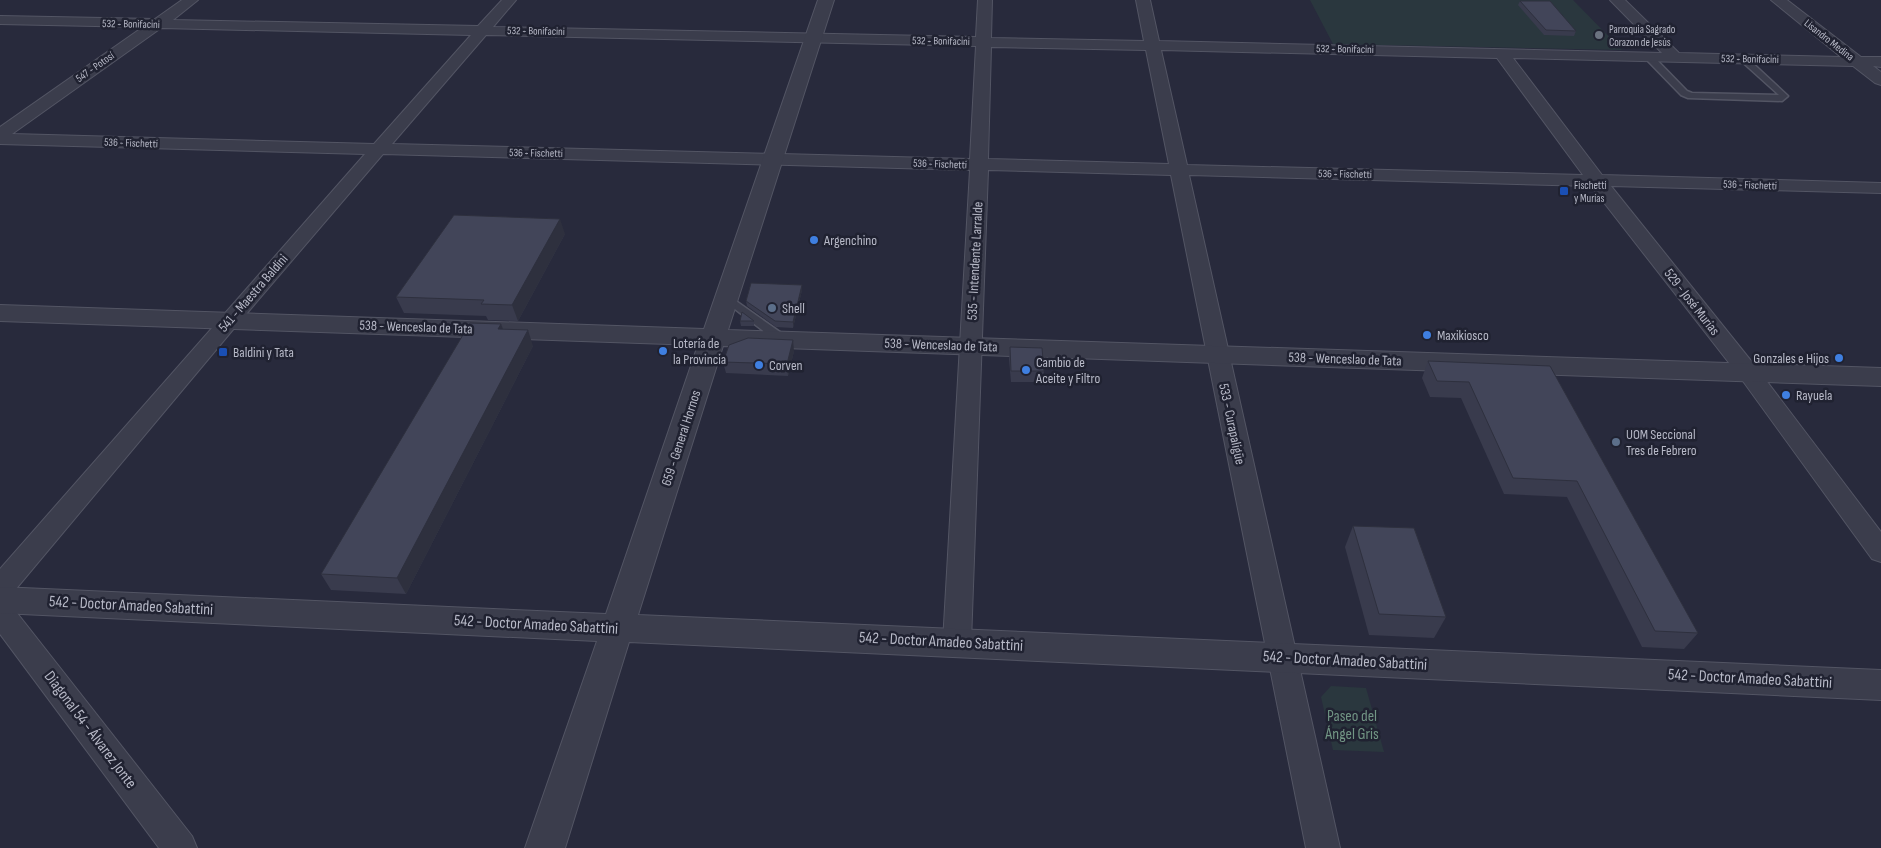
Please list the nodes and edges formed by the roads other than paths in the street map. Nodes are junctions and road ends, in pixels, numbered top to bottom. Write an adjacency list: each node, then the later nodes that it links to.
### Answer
1 (191, 0): 9 (street, 547 - Potosí)
2 (509, 0): 10 (street, 541 - Maestra Baldini)
3 (826, 0): 11 (street, 659 - General Hornos)
4 (984, 0): 12 (street, 535 - Intendente Larralde)
5 (1143, 0): 13 (street, 533 - Curapaligüe)
6 (1617, 0): 16 (street)
7 (1778, 0): 18 (street, Lisandro Medina)
8 (0, 21): 9 (street, 532 - Bonifacini)
9 (156, 24): 10 (street, 532 - Bonifacini); 21 (street, 547 - Potosí)
10 (484, 30): 11 (street, 532 - Bonifacini); 22 (street, 541 - Maestra Baldini)
11 (814, 38): 12 (street, 532 - Bonifacini); 23 (street, 659 - General Hornos)
12 (983, 42): 13 (street, 532 - Bonifacini); 24 (street, 535 - Intendente Larralde)
13 (1153, 45): 14 (street, 532 - Bonifacini); 25 (street, 533 - Curapaligüe)
14 (1501, 53): 15 (street, 532 - Bonifacini); 26 (street, 529 - José Murías)
15 (1649, 57): 16 (street, 532 - Bonifacini); 17 (lane)
16 (1676, 58): 17 (street, 532 - Bonifacini)
17 (1742, 59): 18 (street, 532 - Bonifacini)
18 (1857, 62): 19 (street, 532 - Bonifacini); 20 (street, Lisandro Medina)
19 (1881, 62)
20 (1881, 80)
21 (0, 137): 22 (street, 536 - Fischetti)
22 (379, 150): 23 (street, 536 - Fischetti); 30 (street, 541 - Maestra Baldini)
23 (772, 159): 24 (street, 536 - Fischetti); 28 (street, 659 - General Hornos)
24 (979, 165): 25 (street, 536 - Fischetti); 33 (street, 535 - Intendente Larralde)
25 (1179, 170): 26 (street, 536 - Fischetti); 34 (street, 533 - Curapaligüe)
26 (1597, 180): 27 (street, 536 - Fischetti); 35 (street, 529 - José Murías)
27 (1881, 188)
28 (726, 297): 31 (street, 659 - General Hornos); 32 (lane)
29 (0, 313): 30 (street, 538 - Wenceslao de Tata)
30 (228, 321): 31 (street, 538 - Wenceslao de Tata); 38 (street, 541 - Maestra Baldini)
31 (713, 337): 32 (street, 538 - Wenceslao de Tata); 41 (street, 659 - General Hornos)
32 (783, 340): 33 (street, 538 - Wenceslao de Tata)
33 (970, 346): 34 (street, 538 - Wenceslao de Tata); 42 (street, 535 - Intendente Larralde)
34 (1217, 354): 35 (street, 538 - Wenceslao de Tata); 43 (street, 533 - Curapaligüe)
35 (1748, 372): 36 (street, 538 - Wenceslao de Tata); 37 (street, 529 - José Murías)
36 (1881, 377)
37 (1881, 552)
38 (0, 588)
39 (0, 600): 41 (street, 542 - Doctor Amadeo Sabattini)
40 (0, 612): 45 (street, Diagonal 54 - Álvarez Jonte)
41 (619, 628): 42 (street, 542 - Doctor Amadeo Sabattini); 46 (street, 659 - General Hornos)
42 (957, 642): 43 (street, 542 - Doctor Amadeo Sabattini)
43 (1282, 658): 44 (street, 542 - Doctor Amadeo Sabattini); 47 (street, 533 - Curapaligüe)
44 (1881, 685)
45 (180, 848)
46 (545, 848)
47 (1323, 848)

